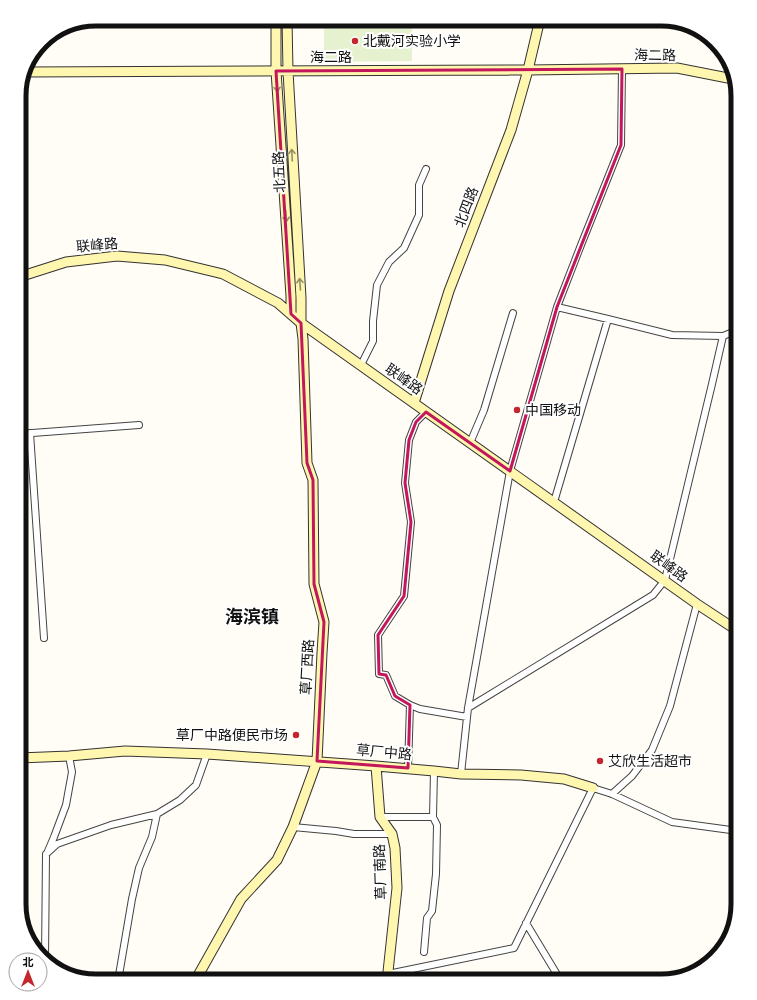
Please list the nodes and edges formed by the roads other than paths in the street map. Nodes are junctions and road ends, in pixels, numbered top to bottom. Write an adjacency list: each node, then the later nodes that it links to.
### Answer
1 (276, 26): 6 (main road, 北五路)
2 (287, 26): 7 (main road, 北五路)
3 (538, 26): 5 (main road, 北四路)
4 (622, 69): 5 (main road, 海二路); 9 (main road, 海二路); 12 (street)
5 (528, 70): 7 (main road, 海二路); 20 (main road, 北四路)
6 (276, 71): 7 (main road, 海二路); 8 (main road, 海二路); 14 (main road, 北五路, one-way to 14)
7 (288, 71): 16 (main road, 北五路, one-way to 7)
8 (30, 72)
9 (729, 78)
10 (426, 169): 19 (street)
11 (26, 276): 14 (main road, 联峰路)
12 (557, 307): 15 (street); 26 (street)
13 (513, 313): 25 (street)
14 (291, 314): 16 (main road, 联峰路)
15 (608, 319): 18 (street); 27 (street)
16 (301, 323): 19 (main road, 联峰路); 38 (main road, 草厂西路)
17 (731, 333): 18 (street)
18 (723, 336): 28 (street)
19 (361, 365): 20 (main road, 联峰路)
20 (414, 403): 21 (main road, 联峰路)
21 (426, 412): 25 (main road, 联峰路); 32 (street)
22 (139, 425): 24 (street)
23 (26, 433): 24 (street)
24 (30, 433): 31 (street)
25 (470, 443): 26 (main road, 联峰路)
26 (510, 471): 27 (main road, 联峰路); 33 (street)
27 (554, 502): 28 (main road, 联峰路)
28 (665, 580): 29 (main road, 联峰路); 33 (street)
29 (697, 604): 30 (main road, 联峰路); 44 (street)
30 (731, 626)
31 (44, 638)
32 (410, 705): 34 (street); 40 (street)
33 (468, 708): 34 (street)
34 (467, 717): 42 (street)
35 (207, 754): 36 (main road, 草厂中路); 38 (main road, 草厂中路); 45 (street)
36 (69, 756): 37 (main road, 草厂中路); 51 (street)
37 (26, 758)
38 (317, 761): 39 (main road, 草厂中路); 48 (main road, 草厂西路)
39 (376, 766): 40 (main road, 草厂中路); 46 (main road)
40 (408, 768): 41 (main road, 草厂中路)
41 (434, 771): 42 (main road, 草厂中路); 47 (street)
42 (461, 774): 43 (main road, 草厂中路)
43 (593, 788): 44 (street, 草厂中路); 52 (street)
44 (612, 794): 49 (street, 草厂中路)
45 (157, 814): 51 (street); 55 (street)
46 (380, 817): 47 (street); 50 (main road, 草厂南路)
47 (433, 817): 54 (street)
48 (293, 827): 50 (street); 56 (main road, 草厂西路)
49 (731, 830)
50 (392, 834): 57 (main road, 草厂南路)
51 (46, 854): 53 (street)
52 (526, 922): 58 (street); 59 (street)
53 (45, 952)
54 (424, 952)
55 (119, 974)
56 (199, 974)
57 (387, 974)
58 (404, 974)
59 (557, 974)

